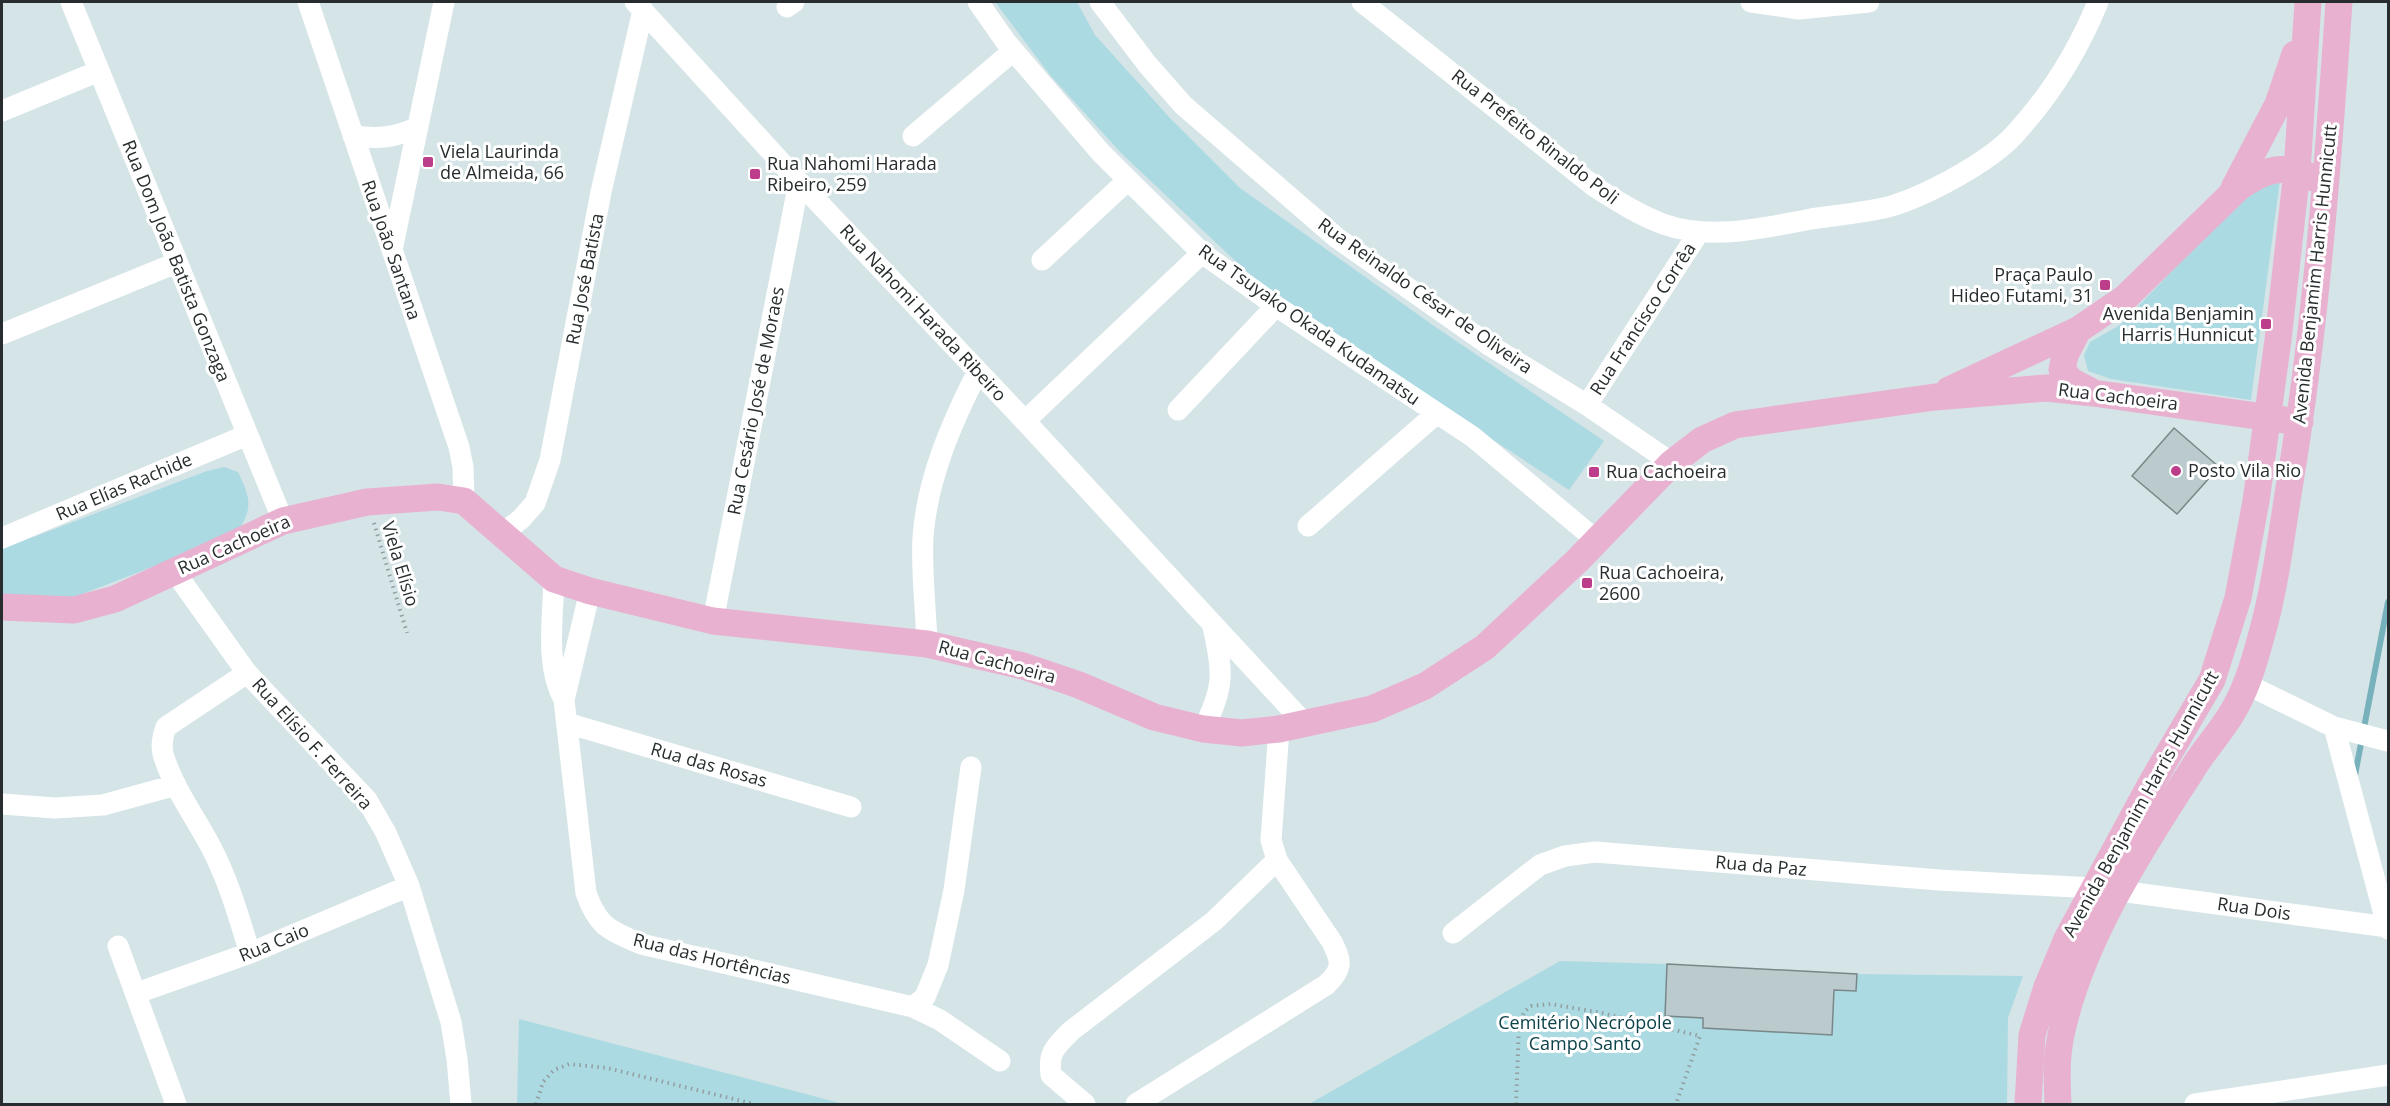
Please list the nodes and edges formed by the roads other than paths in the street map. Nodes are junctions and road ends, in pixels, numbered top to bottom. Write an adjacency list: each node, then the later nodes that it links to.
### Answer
1 (71, 2): 14 (street, Rua Dom João Batista Gonzaga)
2 (308, 2): 17 (street, Rua João Santana)
3 (444, 2): 16 (street)
4 (978, 2): 13 (street, Rua Tsuyako Okada Kudamatsu)
5 (1100, 2): 35 (street, Rua Reinaldo César de Oliveira)
6 (1362, 2): 24 (street, Rua Prefeito Rinaldo Poli)
7 (1751, 2): 8 (street)
8 (1869, 2)
9 (2098, 2): 24 (street, Rua Prefeito Rinaldo Poli)
10 (2339, 2): 22 (main road, Avenida Benjamim Harris Hunnicutt)
11 (2310, 4): 19 (main road, Avenida Benjamim Harris Hunnicutt); 23 (main road)
12 (639, 6): 21 (street, Rua Nahomi Harada Ribeiro); 46 (street, Rua José Batista)
13 (1013, 51): 18 (street); 20 (street, Rua Tsuyako Okada Kudamatsu)
14 (99, 71): 15 (street); 28 (street, Rua Dom João Batista Gonzaga)
15 (2, 111)
16 (418, 127): 17 (street); 25 (street)
17 (353, 136): 25 (street, Rua João Santana)
18 (913, 136)
19 (2298, 171): 22 (main road); 23 (main road); 38 (main road, Avenida Benjamim Harris Hunnicutt)
20 (1128, 180): 26 (street, Rua Tsuyako Okada Kudamatsu); 27 (street)
21 (799, 182): 32 (street, Rua Nahomi Harada Ribeiro); 53 (street, Rua Cesário José de Moraes)
22 (2326, 189): 40 (main road, Avenida Benjamim Harris Hunnicutt)
23 (2229, 197): 30 (main road, Rua Cachoeira)
24 (1699, 232): 35 (street, Rua Francisco Corrêa)
25 (392, 251): 43 (street, Rua João Santana)
26 (1202, 253): 29 (street, Rua Tsuyako Okada Kudamatsu); 39 (street)
27 (1042, 260)
28 (176, 263): 31 (street); 41 (street, Rua Dom João Batista Gonzaga)
29 (1276, 306): 36 (street); 37 (street, Rua Tsuyako Okada Kudamatsu)
30 (2078, 330): 33 (main road); 34 (main road, Rua Cachoeira)
31 (2, 334)
32 (978, 371): 39 (street, Rua Nahomi Harada Ribeiro); 55 (street)
33 (2093, 393): 34 (main road, Rua Cachoeira); 38 (main road, Rua Cachoeira)
34 (1935, 397): 42 (main road, Rua Cachoeira)
35 (1587, 405): 42 (street, Rua Reinaldo César de Oliveira)
36 (1178, 410)
37 (1437, 413): 45 (street); 48 (street, Rua Tsuyako Okada Kudamatsu)
38 (2268, 417): 40 (main road, Rua Cachoeira); 70 (main road, Avenida Benjamim Harris Hunnicutt)
39 (1025, 421): 54 (street, Rua Nahomi Harada Ribeiro)
40 (2309, 423): 57 (main road, Avenida Benjamim Harris Hunnicutt)
41 (247, 435): 44 (street, Rua Dom João Batista Gonzaga); 47 (street, Rua Elías Rachide)
42 (1672, 463): 48 (main road, Rua Cachoeira)
43 (464, 501): 44 (main road, Rua Cachoeira); 46 (main road, Rua Cachoeira)
44 (283, 521): 49 (main road, Rua Cachoeira)
45 (1308, 526)
46 (502, 534): 50 (main road, Rua Cachoeira)
47 (2, 538)
48 (1596, 540): 60 (main road, Rua Cachoeira)
49 (175, 572): 52 (main road, Rua Cachoeira); 56 (street, Rua Elísio F. Ferreira)
50 (554, 579): 51 (main road, Rua Cachoeira); 58 (street, Rua das Hortências)
51 (590, 591): 53 (main road, Rua Cachoeira); 58 (street, Rua das Hortências)
52 (2, 607)
53 (713, 621): 55 (main road, Rua Cachoeira)
54 (1212, 623): 60 (street, Rua Nahomi Harada Ribeiro); 62 (street)
55 (927, 644): 62 (main road, Rua Cachoeira)
56 (247, 673): 65 (street); 69 (street, Rua Elísio F. Ferreira)
57 (2246, 684): 61 (street); 70 (main road, Avenida Benjamim Harris Hunnicutt)
58 (564, 700): 59 (street, Rua das Hortências)
59 (567, 723): 67 (street, Rua das Rosas); 76 (street, Rua das Hortências)
60 (1292, 726): 62 (main road, Rua Cachoeira); 68 (street)
61 (2334, 727): 63 (street); 71 (street)
62 (1203, 729)
63 (2388, 741)
64 (971, 767): 76 (street)
65 (176, 785): 66 (street); 74 (street)
66 (2, 804)
67 (851, 807)
68 (1277, 861): 82 (street); 83 (street)
69 (409, 886): 74 (street, Rua Caio); 81 (street, Rua Elísio F. Ferreira)
70 (2107, 889): 71 (street, Rua Dois); 72 (street, Rua da Paz); 84 (main road, Avenida Benjamim Harris Hunnicutt); 85 (main road, Avenida Benjamim Harris Hunnicutt)
71 (2388, 928)
72 (1453, 933)
73 (118, 946): 75 (street)
74 (250, 953): 75 (street, Rua Caio)
75 (137, 993): 80 (street)
76 (913, 1008): 77 (street, Rua das Hortências)
77 (1000, 1061)
78 (2388, 1075): 79 (street)
79 (2248, 1100): 86 (street)
80 (176, 1104)
81 (461, 1104)
82 (1085, 1104)
83 (1136, 1104)
84 (2028, 1104)
85 (2058, 1104)
86 (2195, 1104)

